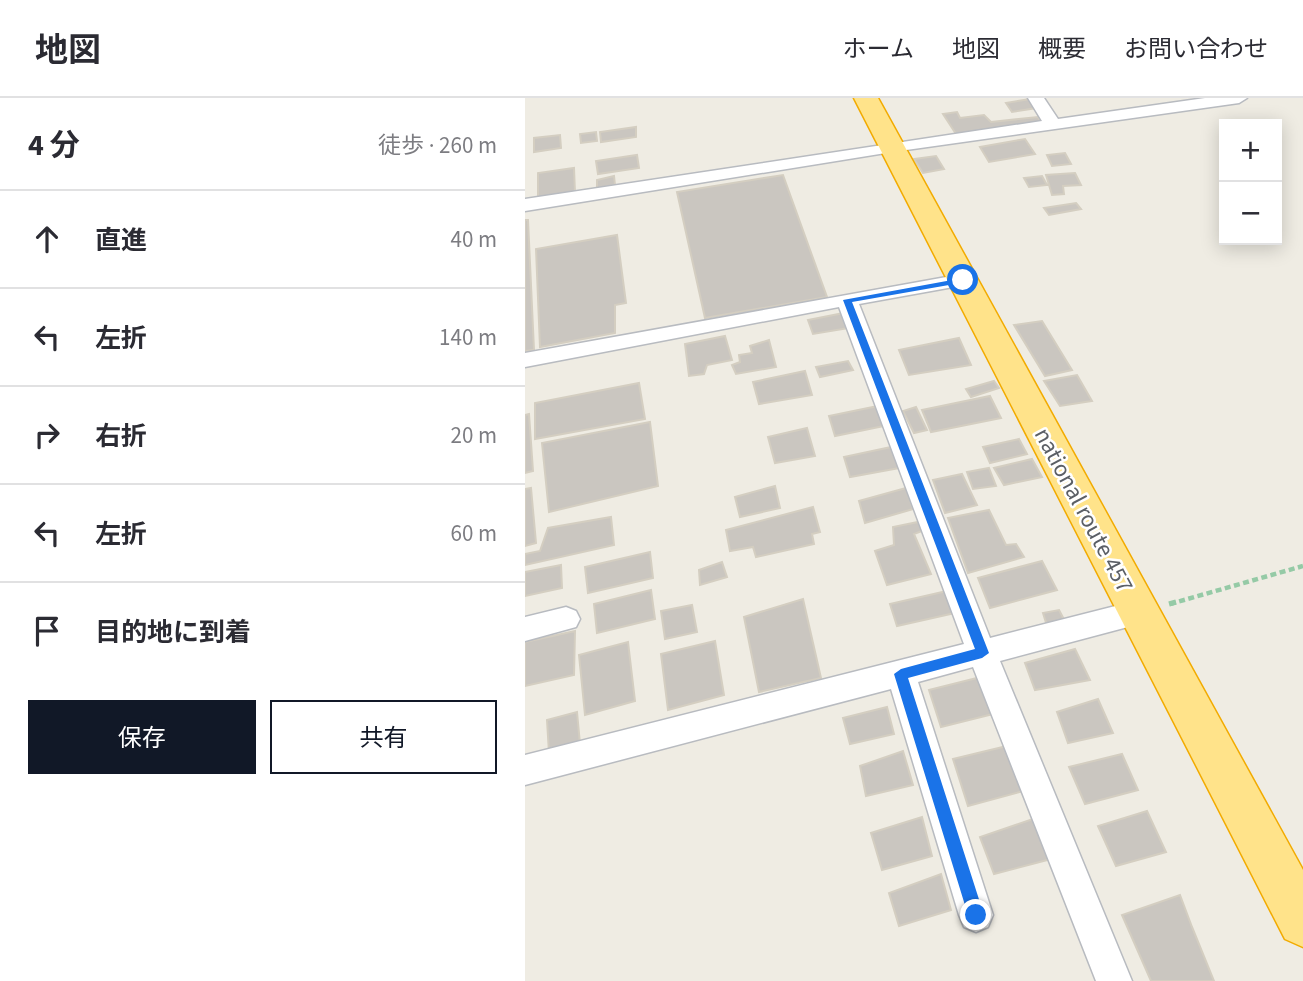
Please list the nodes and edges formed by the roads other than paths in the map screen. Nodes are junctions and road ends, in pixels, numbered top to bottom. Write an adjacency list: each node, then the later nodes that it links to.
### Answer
1 (866, 98): 5 (highway, national route 457)
2 (1035, 98): 4 (street)
3 (1239, 98): 4 (street)
4 (1054, 126): 5 (street)
5 (892, 148): 6 (street); 7 (highway, national route 457)
6 (525, 205)
7 (963, 280): 8 (street); 10 (highway, national route 457)
8 (847, 300): 9 (street); 13 (street)
9 (525, 360)
10 (1139, 612): 13 (street); 17 (highway, national route 457)
11 (566, 619): 12 (street)
12 (525, 629)
13 (982, 653): 14 (street); 18 (street)
14 (901, 674): 15 (street); 16 (street)
15 (525, 770)
16 (976, 915)
17 (1303, 921)
18 (1114, 981)

